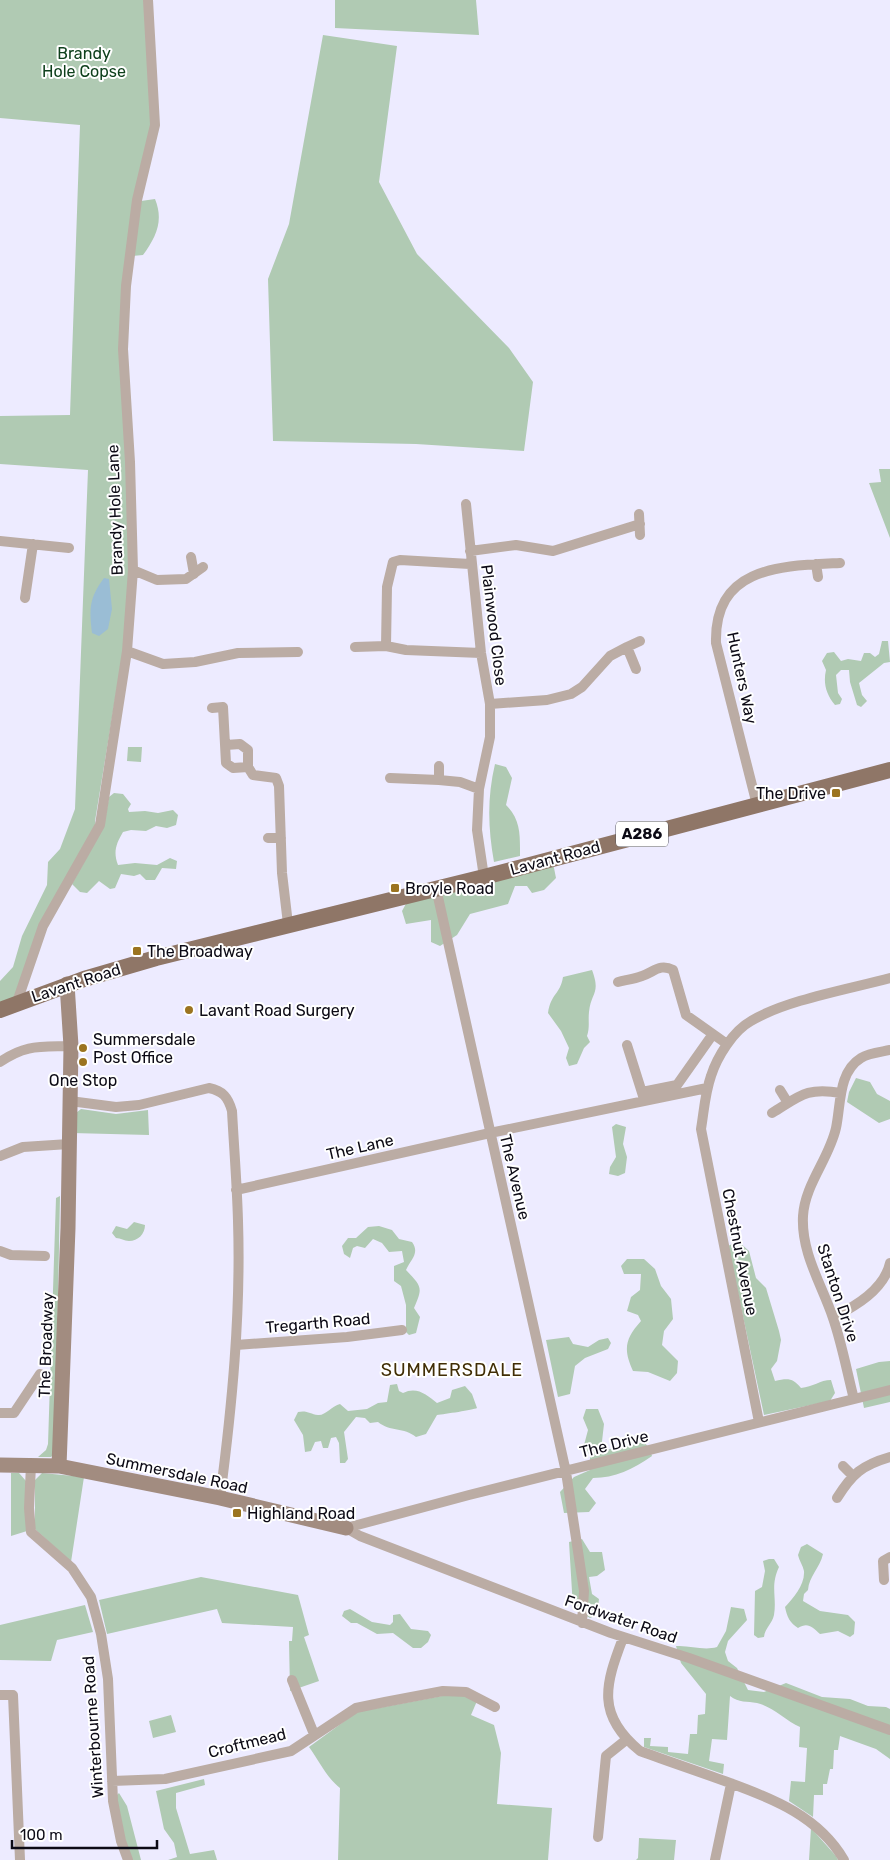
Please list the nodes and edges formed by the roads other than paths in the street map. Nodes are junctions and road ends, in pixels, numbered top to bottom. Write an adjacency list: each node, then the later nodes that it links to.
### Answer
1 (148, 0): 13 (street, Brandy Hole Lane)
2 (466, 504): 7 (street, Plainwood Close)
3 (640, 535): 7 (street, Plainwood Close)
4 (0, 541): 5 (street)
5 (33, 544): 6 (street); 16 (street)
6 (69, 548)
7 (470, 550): 10 (street, Plainwood Close)
8 (191, 557): 14 (street)
9 (840, 562): 11 (street, Hunters Way)
10 (470, 564): 18 (street); 23 (street, Plainwood Close)
11 (816, 564): 15 (street); 34 (street, Hunters Way)
12 (203, 567): 14 (street)
13 (133, 570): 14 (street); 21 (street, Brandy Hole Lane)
14 (194, 574)
15 (818, 577)
16 (25, 598)
17 (640, 641): 19 (street, Plainwood Close)
18 (386, 646): 20 (street); 23 (street)
19 (627, 647): 24 (street); 25 (street, Plainwood Close)
20 (355, 648)
21 (127, 651): 22 (street); 43 (street, Brandy Hole Lane)
22 (298, 652)
23 (481, 654): 25 (street, Plainwood Close)
24 (636, 669)
25 (490, 704): 33 (street, Plainwood Close)
26 (212, 708): 27 (street)
27 (226, 745): 29 (street); 29 (street)
28 (438, 766): 32 (street)
29 (248, 767): 36 (street)
30 (889, 775): 34 (main road, Lavant Road / A286)
31 (390, 778): 32 (street)
32 (439, 780): 33 (street)
33 (479, 789): 37 (street, Plainwood Close)
34 (757, 805): 37 (main road, Lavant Road / A286)
35 (268, 838): 36 (street)
36 (281, 838): 39 (street)
37 (484, 877): 38 (main road, Lavant Road / A286)
38 (436, 888): 39 (main road, Lavant Road / A286); 58 (street, The Avenue)
39 (288, 924): 42 (main road, Lavant Road / A286)
40 (890, 978): 46 (street, Chestnut Avenue)
41 (618, 982): 45 (street)
42 (67, 984): 43 (main road, Lavant Road / A286); 48 (street, The Broadway)
43 (17, 1002): 44 (main road, A286)
44 (0, 1010)
45 (713, 1034): 46 (street); 54 (street)
46 (727, 1044): 51 (street, Chestnut Avenue)
47 (627, 1045): 54 (street)
48 (71, 1046): 50 (street); 55 (street, The Broadway)
49 (890, 1050): 53 (street, Stanton Drive)
50 (0, 1062)
51 (707, 1088): 54 (street); 72 (street, Chestnut Avenue)
52 (780, 1090): 56 (street)
53 (841, 1093): 56 (street); 65 (street, Stanton Drive)
54 (643, 1096): 58 (street)
55 (70, 1100): 59 (street, The Broadway); 61 (street)
56 (788, 1103): 57 (street)
57 (772, 1114)
58 (490, 1133): 61 (street, The Lane); 78 (street, The Avenue)
59 (69, 1144): 60 (street); 76 (street, The Broadway)
60 (0, 1156)
61 (236, 1190): 67 (street)
62 (0, 1251): 63 (street)
63 (45, 1256)
64 (890, 1263): 65 (street)
65 (833, 1318): 70 (street, Stanton Drive)
66 (398, 1328): 67 (street, Tregarth Road)
67 (236, 1345): 80 (street)
68 (40, 1374): 71 (street)
69 (890, 1390): 70 (street, The Drive)
70 (854, 1399): 72 (street, The Drive)
71 (0, 1413)
72 (759, 1422): 78 (street, The Drive)
73 (890, 1457): 79 (street)
74 (0, 1465): 75 (street, Summersdale Road)
75 (31, 1465): 76 (street, Summersdale Road); 93 (street, Winterbourne Road)
76 (59, 1466): 80 (street, Summersdale Road)
77 (843, 1466): 79 (street)
78 (566, 1472): 82 (street, The Drive); 85 (street, The Avenue)
79 (852, 1475): 81 (street)
80 (220, 1498): 82 (street, Summersdale Road)
81 (837, 1498)
82 (346, 1528): 85 (street, Fordwater Road)
83 (890, 1557): 84 (street)
84 (884, 1580)
85 (582, 1623): 86 (street, Fordwater Road)
86 (623, 1638): 90 (street, Fordwater Road); 92 (street)
87 (292, 1680): 91 (street)
88 (0, 1695): 96 (street)
89 (495, 1707): 91 (street, Croftmead)
90 (890, 1730)
91 (314, 1734): 93 (street, Croftmead)
92 (626, 1740): 94 (street); 95 (street)
93 (112, 1781): 97 (street, Winterbourne Road)
94 (732, 1784): 98 (street); 99 (street)
95 (598, 1837)
96 (20, 1860)
97 (128, 1860)
98 (715, 1860)
99 (844, 1860)

